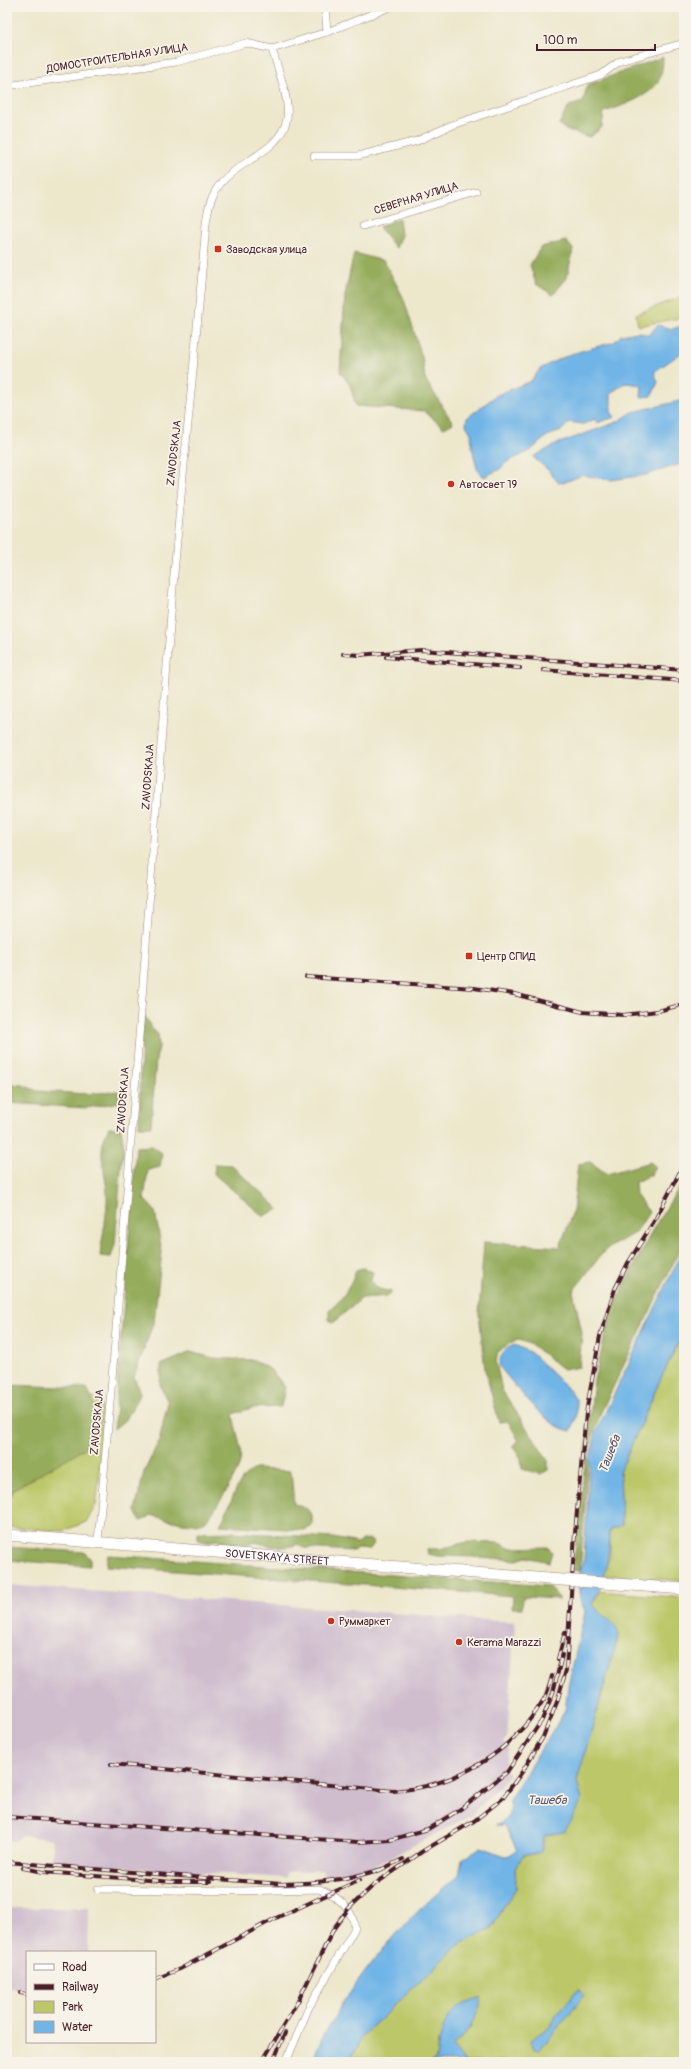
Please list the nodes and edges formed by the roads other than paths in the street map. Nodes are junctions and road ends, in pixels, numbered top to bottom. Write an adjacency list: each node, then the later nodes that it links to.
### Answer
1 (325, 7): 3 (street)
2 (390, 7): 3 (street)
3 (327, 32): 5 (street)
4 (684, 44): 7 (street)
5 (272, 49): 6 (street, ДОМОСТРОИТЕЛЬНАЯ УЛИЦА); 11 (street, ZAVODSKAJA)
6 (7, 86)
7 (314, 156)
8 (476, 192): 9 (street, СЕВЕРНАЯ УЛИЦА)
9 (364, 226)
10 (7, 1535): 11 (main road, SOVETSKAYA STREET)
11 (98, 1541): 12 (main road, SOVETSKAYA STREET, bridge)
12 (684, 1589)
13 (98, 1889): 14 (street)
14 (286, 2062)

